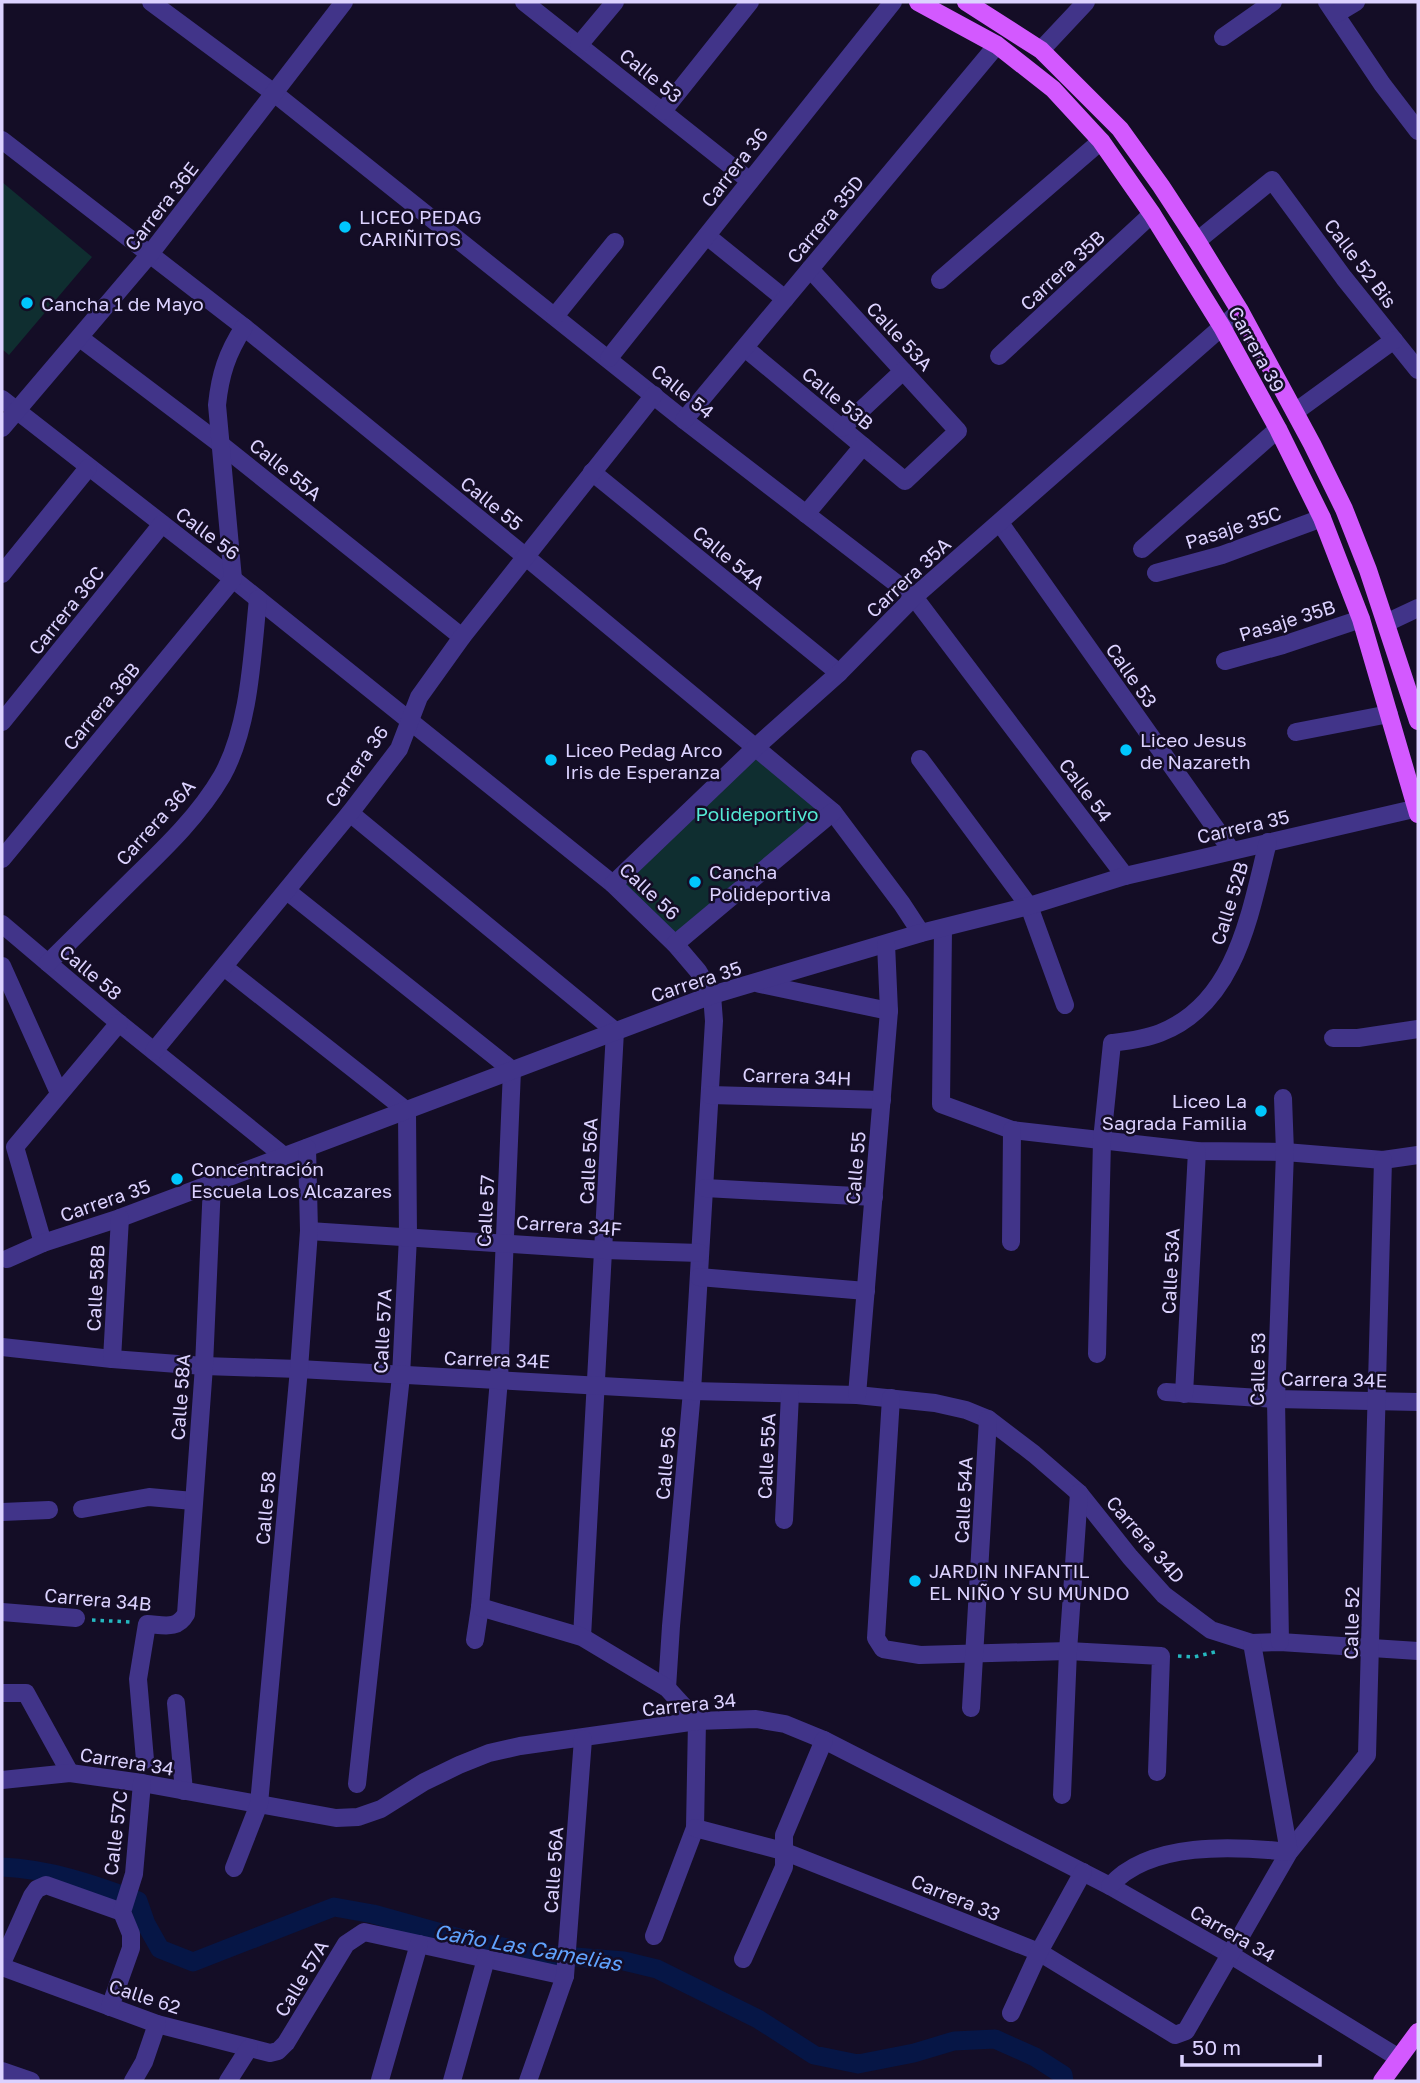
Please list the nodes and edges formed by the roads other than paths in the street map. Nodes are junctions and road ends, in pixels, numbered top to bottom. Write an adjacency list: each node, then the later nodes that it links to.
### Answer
1 (151, 2): 17 (street, Calle 54)
2 (344, 2): 17 (street, Carrera 36E)
3 (524, 2): 14 (street, Calle 53)
4 (615, 2): 14 (street)
5 (750, 2): 18 (street)
6 (893, 2): 22 (street, Carrera 36)
7 (918, 2): 15 (main road, Carrera 39)
8 (966, 2): 16 (main road, Carrera 39)
9 (1086, 2): 16 (street)
10 (1273, 2): 13 (street)
11 (1356, 2): 12 (street)
12 (1332, 8): 19 (street)
13 (1223, 37)
14 (579, 45): 18 (street, Calle 53)
15 (997, 45): 21 (main road, Carrera 39); 28 (street, Carrera 35D)
16 (1041, 50): 25 (main road, Carrera 39)
17 (274, 93): 27 (street, Carrera 36E); 32 (street, Calle 54)
18 (663, 111): 22 (street, Calle 53)
19 (1418, 131)
20 (2, 140): 27 (street, Calle 55)
21 (1101, 141): 23 (main road, Carrera 39); 29 (street)
22 (750, 181): 24 (street, Carrera 36)
23 (1152, 214): 34 (main road, Carrera 39); 38 (street, Carrera 35B)
24 (707, 236): 30 (street); 39 (street, Carrera 36)
25 (1197, 241): 31 (main road, Carrera 39); 36 (street, Calle 52 Bis)
26 (615, 242): 32 (street)
27 (150, 254): 33 (street, Calle 55); 35 (street, Carrera 36E)
28 (810, 269): 30 (street, Carrera 35D); 41 (street, Calle 53A)
29 (940, 280)
30 (786, 299): 37 (street, Carrera 35D)
31 (1240, 311): 34 (street, Carrera 35A); 45 (main road, Carrera 39)
32 (555, 316): 39 (street, Calle 54)
33 (244, 327): 50 (street); 60 (street, Calle 55)
34 (1222, 327): 49 (main road, Carrera 39); 57 (street, Carrera 35A)
35 (80, 338): 44 (street, Carrera 36E); 50 (street, Calle 55A)
36 (1394, 340): 40 (street, Calle 52 Bis); 45 (street)
37 (744, 348): 46 (street, Carrera 35D); 48 (street, Calle 53B)
38 (999, 356)
39 (609, 358): 42 (street, Calle 54)
40 (1418, 370)
41 (904, 371): 48 (street); 54 (street, Calle 53A)
42 (654, 395): 46 (street, Calle 54); 53 (street, Carrera 36)
43 (2, 399): 44 (street, Calle 56)
44 (16, 411): 47 (street, Carrera 36E); 52 (street, Calle 56)
45 (1295, 412): 68 (main road, Carrera 39)
46 (684, 420): 55 (street, Calle 54)
47 (2, 428)
48 (842, 428): 51 (street, Calle 53B)
49 (1278, 429): 56 (main road, Carrera 39); 59 (street)
50 (219, 443): 63 (street); 69 (street, Calle 55A)
51 (863, 446): 54 (street, Calle 53B); 55 (street)
52 (88, 468): 58 (street, Calle 56); 62 (street)
53 (592, 472): 60 (street, Carrera 36); 71 (street, Calle 54A)
54 (905, 481)
55 (806, 514): 64 (street, Calle 54)
56 (1322, 518): 61 (street, Pasaje 35C); 67 (main road, Carrera 39)
57 (1000, 523): 64 (street, Carrera 35A); 83 (street, Calle 53)
58 (162, 524): 63 (street, Calle 56); 74 (street, Carrera 36C)
59 (1142, 549)
60 (526, 556): 69 (street, Carrera 36); 77 (street, Calle 55)
61 (1156, 573)
62 (2, 574)
63 (233, 579): 65 (street, Calle 56); 84 (street, Carrera 36B)
64 (914, 597): 71 (street, Carrera 35A); 85 (street, Calle 54)
65 (258, 599): 73 (street, Calle 56); 94 (street, Carrera 36A)
66 (1418, 608): 68 (street)
67 (1361, 619): 70 (street, Pasaje 35B); 72 (main road, Carrera 39)
68 (1386, 623): 75 (main road, Carrera 39)
69 (463, 637): 73 (street, Carrera 36)
70 (1225, 661)
71 (839, 673): 77 (street, Carrera 35A)
72 (1389, 714): 76 (street); 79 (main road, Carrera 39)
73 (410, 721): 81 (street, Carrera 36); 86 (street, Calle 56)
74 (2, 722)
75 (1418, 722)
76 (1297, 732)
77 (756, 747): 80 (street, Calle 55); 86 (street, Carrera 35A)
78 (920, 759): 88 (street)
79 (1418, 810): 82 (street, Carrera 35)
80 (833, 812): 91 (street, Calle 55); 92 (street)
81 (350, 813): 87 (street, Carrera 36); 103 (street)
82 (1268, 842): 83 (street, Carrera 35); 113 (street, Calle 52B)
83 (1231, 850): 85 (street, Carrera 35)
84 (2, 859)
85 (1125, 876): 88 (street, Carrera 35)
86 (613, 884): 92 (street, Calle 56)
87 (287, 891): 96 (street, Carrera 36); 106 (street)
88 (1029, 906): 90 (street, Carrera 35); 99 (street)
89 (2, 923): 94 (street, Calle 58)
90 (943, 929): 91 (street, Carrera 35); 112 (street)
91 (921, 933): 93 (street, Carrera 35)
92 (675, 944): 98 (street, Calle 56)
93 (886, 944): 97 (street, Carrera 35); 100 (street, Calle 55)
94 (48, 963): 101 (street, Calle 58)
95 (2, 966): 107 (street)
96 (225, 967): 105 (street, Carrera 36); 111 (street)
97 (756, 983): 98 (street, Carrera 35); 100 (street)
98 (712, 995): 103 (street, Carrera 35); 108 (street, Calle 56)
99 (1065, 1005)
100 (889, 1011): 110 (street, Calle 55)
101 (119, 1023): 105 (street, Calle 58); 107 (street)
102 (1418, 1029): 104 (street)
103 (615, 1031): 106 (street, Carrera 35); 129 (street, Calle 56A)
104 (1333, 1038)
105 (154, 1051): 118 (street, Calle 58)
106 (512, 1070): 111 (street, Carrera 35); 126 (street, Calle 57)
107 (59, 1093): 128 (street)
108 (710, 1095): 110 (street, Carrera 34H); 121 (street, Calle 56)
109 (1283, 1098): 116 (street, Calle 53)
110 (882, 1100): 122 (street, Calle 55)
111 (407, 1111): 114 (street, Carrera 35); 125 (street, Calle 57A)
112 (1012, 1130): 113 (street); 127 (street)
113 (1102, 1140): 115 (street); 135 (street)
114 (307, 1148): 118 (street, Carrera 35); 124 (street, Calle 58)
115 (1198, 1151): 116 (street); 143 (street, Calle 53A)
116 (1285, 1152): 119 (street); 147 (street, Calle 53)
117 (1418, 1155): 119 (street)
118 (284, 1156): 120 (street, Carrera 35)
119 (1382, 1160): 148 (street, Calle 52)
120 (212, 1184): 123 (street, Carrera 35); 137 (street, Calle 58A)
121 (705, 1188): 122 (street); 130 (street, Calle 56)
122 (874, 1197): 133 (street, Calle 55)
123 (120, 1218): 128 (street, Carrera 35); 136 (street, Calle 58B)
124 (309, 1231): 125 (street, Carrera 34F); 138 (street, Calle 58)
125 (408, 1237): 126 (street, Carrera 34F); 139 (street, Calle 57A)
126 (504, 1242): 129 (street, Carrera 34F); 140 (street, Calle 57)
127 (1011, 1242)
128 (43, 1243): 131 (street, Carrera 35)
129 (604, 1250): 130 (street, Carrera 34F); 141 (street, Calle 56A)
130 (701, 1253): 132 (street, Calle 56)
131 (7, 1259)
132 (699, 1277): 133 (street); 142 (street, Calle 56)
133 (866, 1291): 145 (street, Calle 55)
134 (2, 1347): 136 (street, Carrera 34E)
135 (1097, 1354)
136 (112, 1359): 137 (street, Carrera 34E)
137 (204, 1366): 138 (street, Carrera 34E); 152 (street, Calle 58A)
138 (299, 1369): 139 (street, Carrera 34E); 184 (street, Calle 58)
139 (401, 1376): 140 (street, Carrera 34E); 181 (street, Calle 57A)
140 (499, 1379): 141 (street, Carrera 34E); 157 (street, Calle 57)
141 (597, 1384): 142 (street, Carrera 34E); 161 (street, Calle 56A)
142 (692, 1391): 144 (street, Carrera 34E); 169 (street, Calle 56)
143 (1175, 1393): 147 (street, Carrera 34E)
144 (790, 1394): 145 (street, Carrera 34E); 156 (street, Calle 55A)
145 (857, 1395): 146 (street, Carrera 34E)
146 (891, 1398): 150 (street, Carrera 34E); 168 (street)
147 (1276, 1399): 148 (street, Carrera 34E); 163 (street, Calle 53)
148 (1375, 1401): 149 (street, Carrera 34E); 165 (street, Calle 52)
149 (1418, 1402)
150 (988, 1419): 151 (street, Carrera 34D); 168 (street, Calle 54A)
151 (1079, 1493): 164 (street, Carrera 34D); 166 (street)
152 (193, 1501): 153 (street); 159 (street, Calle 58A)
153 (82, 1508)
154 (49, 1510): 155 (street)
155 (2, 1512)
156 (784, 1520)
157 (480, 1607): 161 (street); 162 (street, Calle 57)
158 (2, 1612): 160 (street, Carrera 34B)
159 (186, 1614): 176 (street, Carrera 34B)
160 (76, 1618)
161 (582, 1637): 169 (street)
162 (475, 1640)
163 (1280, 1642): 164 (street, Carrera 34D); 165 (street, Carrera 34D)
164 (1252, 1643): 187 (street)
165 (1372, 1646): 167 (street, Carrera 34D); 187 (street, Calle 52)
166 (1068, 1651): 168 (street); 177 (street); 183 (street)
167 (1418, 1651)
168 (975, 1653): 172 (street, Calle 54A)
169 (667, 1688): 173 (street)
170 (2, 1693): 178 (street)
171 (176, 1703): 182 (street)
172 (971, 1708)
173 (697, 1721): 174 (street, Carrera 34); 175 (street, Carrera 34); 185 (street)
174 (583, 1739): 184 (street, Carrera 34); 199 (street, Calle 56A)
175 (824, 1740): 186 (street); 189 (street, Carrera 34)
176 (145, 1760)
177 (1157, 1772)
178 (70, 1773): 179 (street, Carrera 34); 180 (street, Carrera 34)
179 (2, 1780)
180 (142, 1783): 182 (street, Carrera 34); 191 (street, Calle 57C)
181 (357, 1784)
182 (184, 1791): 184 (street, Carrera 34)
183 (1062, 1795)
184 (259, 1804): 188 (street, Calle 58)
185 (695, 1828): 186 (street, Carrera 33); 192 (street)
186 (783, 1851): 194 (street, Carrera 33); 197 (street)
187 (1289, 1852): 190 (street); 195 (street, Calle 52)
188 (234, 1868)
189 (1083, 1872): 190 (street, Carrera 34); 194 (street)
190 (1110, 1886): 195 (street, Carrera 34)
191 (123, 1907): 198 (street); 200 (street)
192 (654, 1936)
193 (419, 1944): 196 (street); 206 (street, Calle 57A); 209 (street)
194 (1039, 1952): 201 (street); 203 (street, Carrera 33)
195 (1231, 1955): 203 (street, Calle 52); 207 (street, Carrera 34)
196 (486, 1959): 199 (street); 213 (street)
197 (743, 1959)
198 (2, 1965): 200 (street, Calle 62)
199 (565, 1970): 214 (street, Calle 56A)
200 (110, 2007): 202 (street, Calle 62)
201 (1011, 2013)
202 (157, 2024): 205 (street, Calle 62); 211 (street)
203 (1186, 2031)
204 (1418, 2032): 207 (main road)
205 (249, 2048): 206 (street, Calle 62); 212 (street)
206 (278, 2051)
207 (1399, 2058): 215 (main road)
208 (2, 2071): 210 (street)
209 (380, 2080)
210 (30, 2081)
211 (133, 2081)
212 (228, 2081)
213 (452, 2081)
214 (528, 2081)
215 (1382, 2081)

